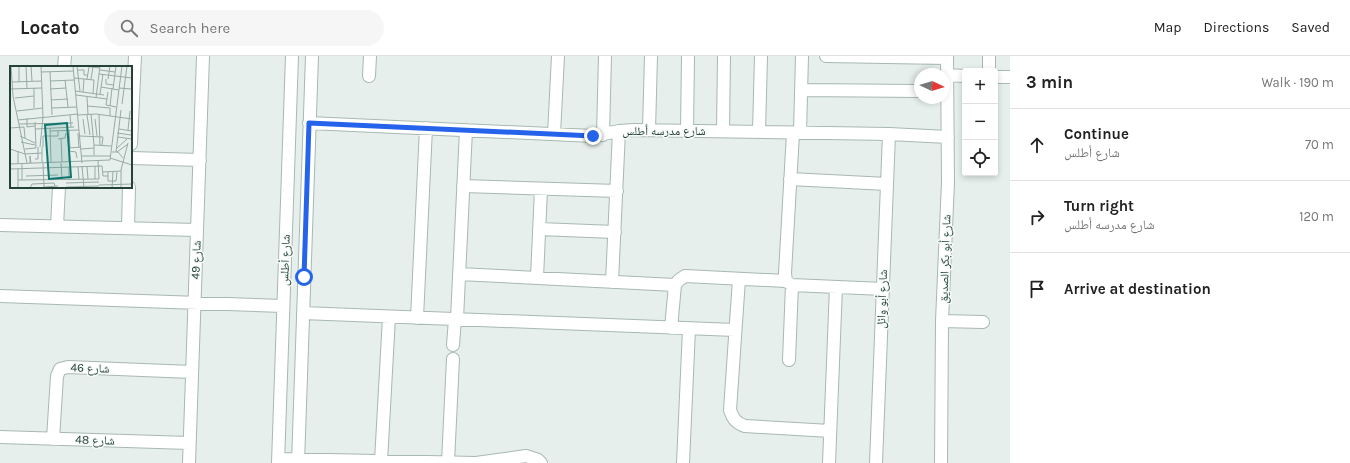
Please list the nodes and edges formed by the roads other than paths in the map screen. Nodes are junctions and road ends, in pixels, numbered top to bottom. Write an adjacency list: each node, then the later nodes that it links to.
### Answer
1 (134, 56): 26 (street)
2 (203, 56): 41 (street, شارع 49)
3 (292, 56): 56 (street, شارع أطلس)
4 (312, 56): 27 (street, شارع أطلس)
5 (370, 56): 19 (street)
6 (558, 56): 36 (street)
7 (605, 56): 38 (street)
8 (651, 56): 30 (street)
9 (688, 56): 32 (street)
10 (724, 56): 33 (street)
11 (761, 56): 34 (street)
12 (802, 56): 23 (street)
13 (826, 56): 15 (street)
14 (989, 56): 17 (street)
15 (947, 57): 16 (street, شارع أبو بكر الصديق)
16 (947, 68)
17 (989, 68)
18 (950, 75): 20 (street)
19 (369, 76)
20 (962, 76)
21 (998, 77): 22 (street)
22 (1010, 77)
23 (801, 90): 24 (street); 35 (street)
24 (914, 92)
25 (946, 104): 39 (street, شارع أبو بكر الصديق)
26 (132, 115)
27 (309, 123): 28 (street, شارع مدرسه أطلس); 57 (street, شارع أطلس)
28 (426, 128): 29 (street, شارع مدرسه أطلس); 70 (street)
29 (466, 130): 36 (street, شارع مدرسه أطلس); 44 (street)
30 (649, 130): 31 (street, شارع مدرسه أطلس); 32 (street, شارع مدرسه أطلس)
31 (620, 131): 38 (street, شارع مدرسه أطلس); 48 (street)
32 (687, 131): 33 (street, شارع مدرسه أطلس)
33 (723, 131): 34 (street, شارع مدرسه أطلس)
34 (759, 132): 35 (street, شارع مدرسه أطلس)
35 (796, 133): 37 (street, شارع مدرسه أطلس); 42 (street)
36 (554, 134): 38 (street, شارع مدرسه أطلس)
37 (889, 134): 39 (street, شارع مدرسه أطلس); 43 (street, شارع أبو وائل)
38 (603, 135)
39 (948, 137): 72 (street, شارع أبو بكر الصديق)
40 (132, 158): 41 (street)
41 (200, 160): 53 (street, شارع 49)
42 (790, 179): 43 (street); 61 (street)
43 (887, 184): 64 (street, شارع أبو وائل)
44 (463, 186): 47 (street); 55 (street)
45 (59, 188): 50 (street)
46 (129, 188): 51 (street)
47 (541, 189): 48 (street); 52 (street)
48 (616, 191): 54 (street)
49 (0, 225): 50 (street)
50 (57, 226): 51 (street)
51 (128, 228): 53 (street)
52 (539, 229): 54 (street); 58 (street)
53 (197, 230): 66 (street, شارع 49)
54 (615, 232): 60 (street)
55 (459, 274): 58 (street); 71 (street)
56 (284, 277): 57 (street); 67 (street, شارع أطلس)
57 (304, 277): 68 (street, شارع أطلس)
58 (537, 278): 60 (street)
59 (739, 279): 61 (street); 62 (street); 76 (street)
60 (612, 282): 62 (street)
61 (789, 283): 63 (street); 79 (street)
62 (675, 285): 74 (street)
63 (836, 287): 64 (street); 81 (street)
64 (883, 289): 95 (street, شارع أبو وائل)
65 (0, 296): 66 (street)
66 (194, 303): 67 (street); 80 (street, شارع 49)
67 (283, 306): 85 (street, شارع أطلس)
68 (303, 313): 69 (street); 86 (street, شارع أطلس)
69 (389, 317): 70 (street); 87 (street)
70 (417, 318): 71 (street)
71 (456, 319): 74 (street); 77 (street)
72 (942, 321): 73 (street); 96 (street, شارع أبو بكر الصديق)
73 (983, 322)
74 (671, 328): 75 (street)
75 (689, 329): 76 (street); 93 (street)
76 (735, 330): 81 (street)
77 (453, 345)
78 (453, 359): 89 (street)
79 (788, 360)
80 (192, 372): 83 (street, شارع 46); 84 (street, شارع 49)
81 (830, 431): 94 (street)
82 (0, 437): 83 (street, شارع 48)
83 (53, 439): 84 (street, شارع 48)
84 (189, 444): 90 (street, شارع 49)
85 (278, 461): 86 (street)
86 (298, 461): 87 (street)
87 (381, 461): 88 (street)
88 (399, 462): 89 (street)
89 (448, 462): 91 (street)
90 (189, 463)
91 (483, 463): 92 (street)
92 (541, 463)
93 (683, 463)
94 (829, 463)
95 (876, 463)
96 (941, 463)

